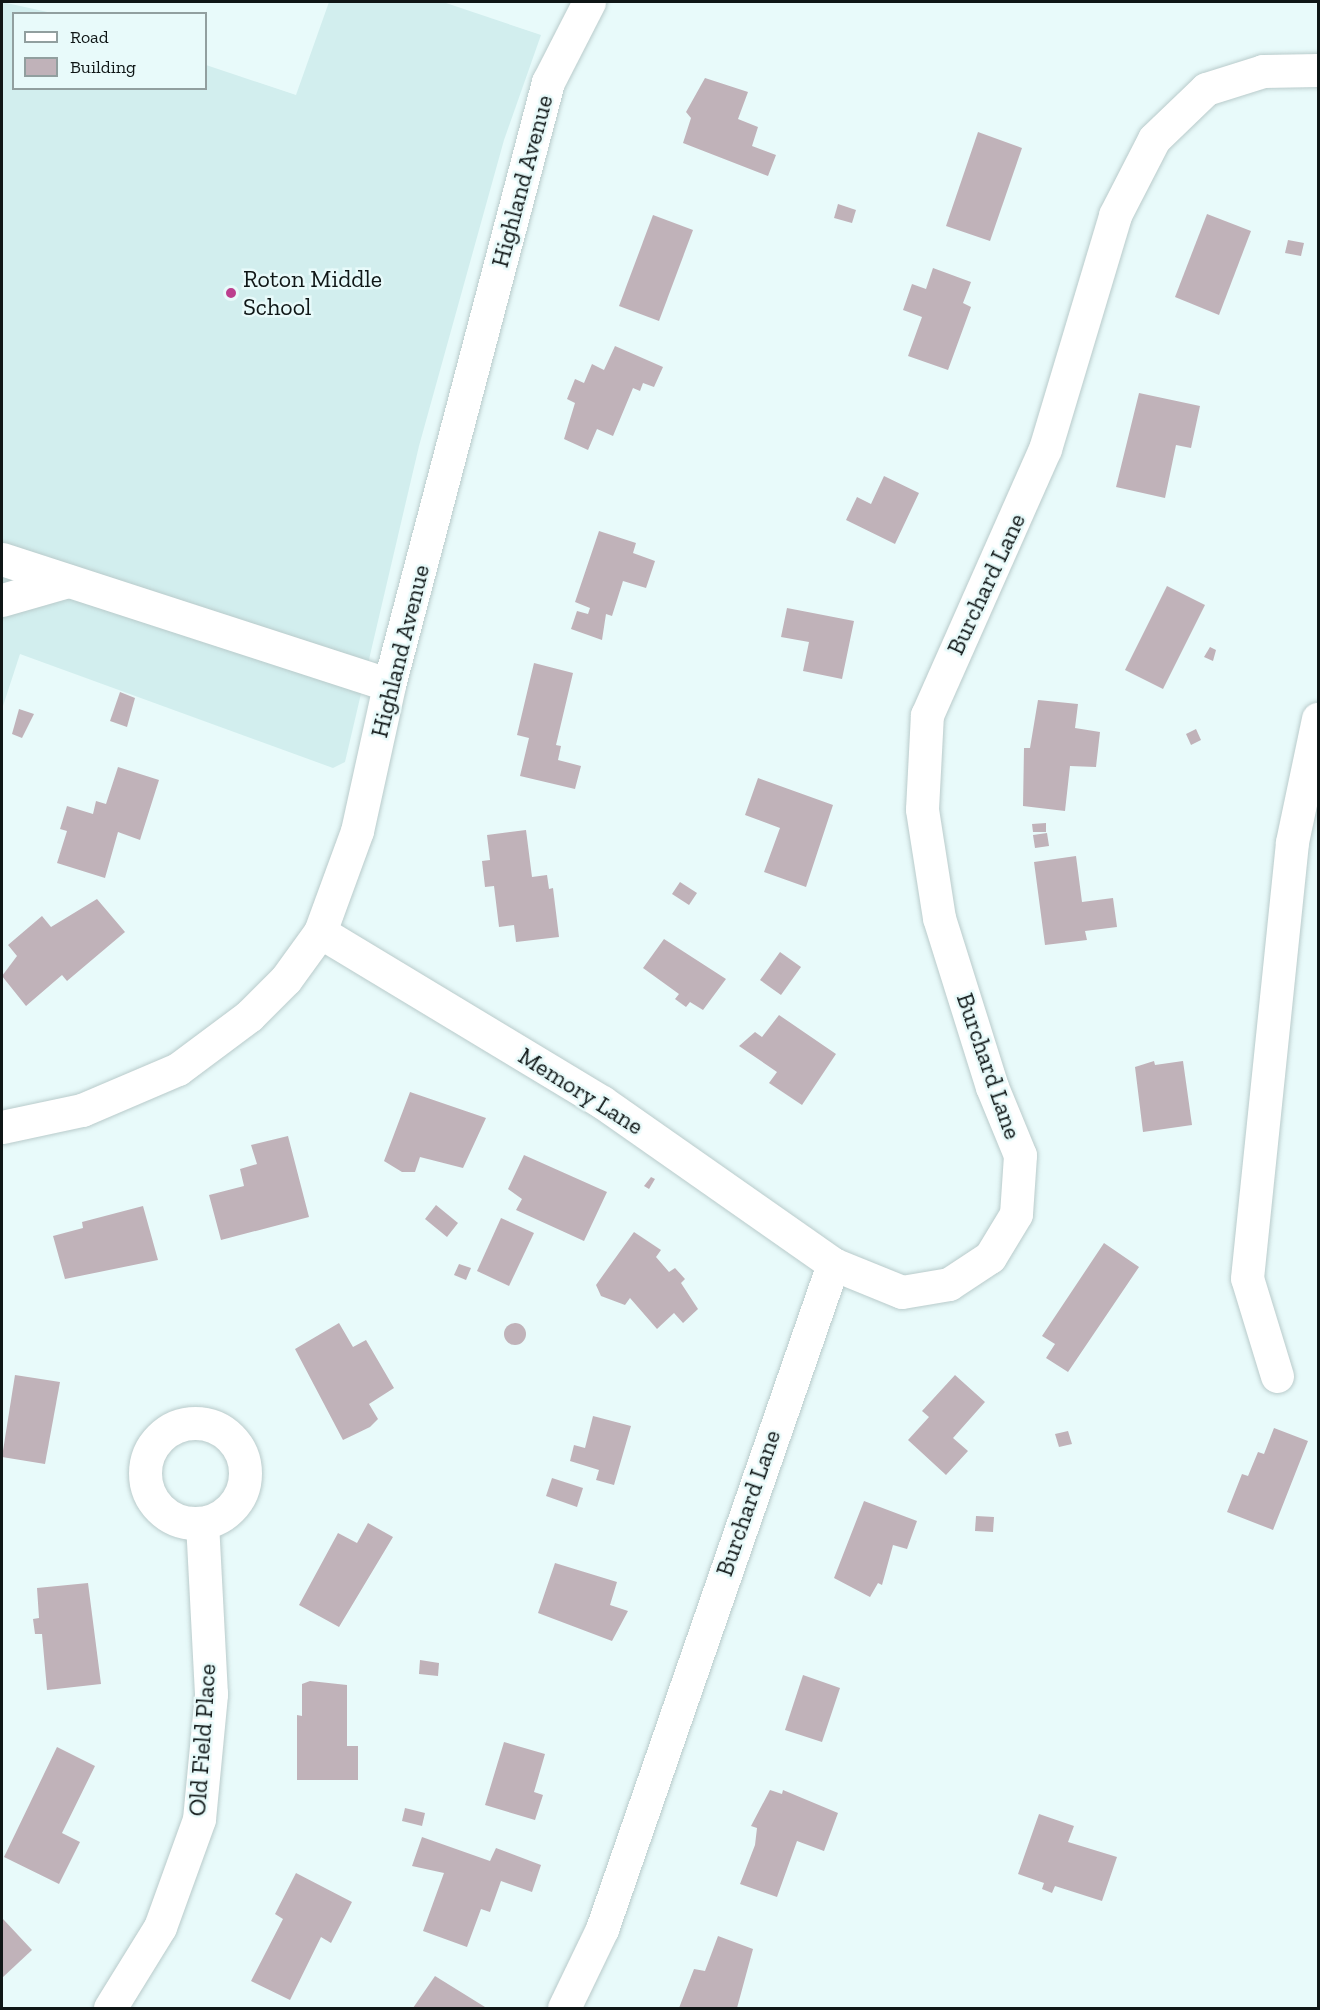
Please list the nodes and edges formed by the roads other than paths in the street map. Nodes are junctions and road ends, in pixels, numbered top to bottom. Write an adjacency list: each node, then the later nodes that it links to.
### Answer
1 (589, 2): 6 (street, Highland Avenue)
2 (1318, 70): 10 (street, Burchard Lane)
3 (2, 559): 4 (street)
4 (68, 581): 5 (street); 6 (street)
5 (2, 600)
6 (389, 685): 8 (street, Highland Avenue)
7 (1318, 719): 11 (street)
8 (320, 932): 9 (street, Highland Avenue); 10 (street, Memory Lane)
9 (2, 1127)
10 (833, 1264): 14 (street, Burchard Lane)
11 (1277, 1376)
12 (202, 1523): 13 (street, Old Field Place)
13 (110, 2008)
14 (564, 2008)

